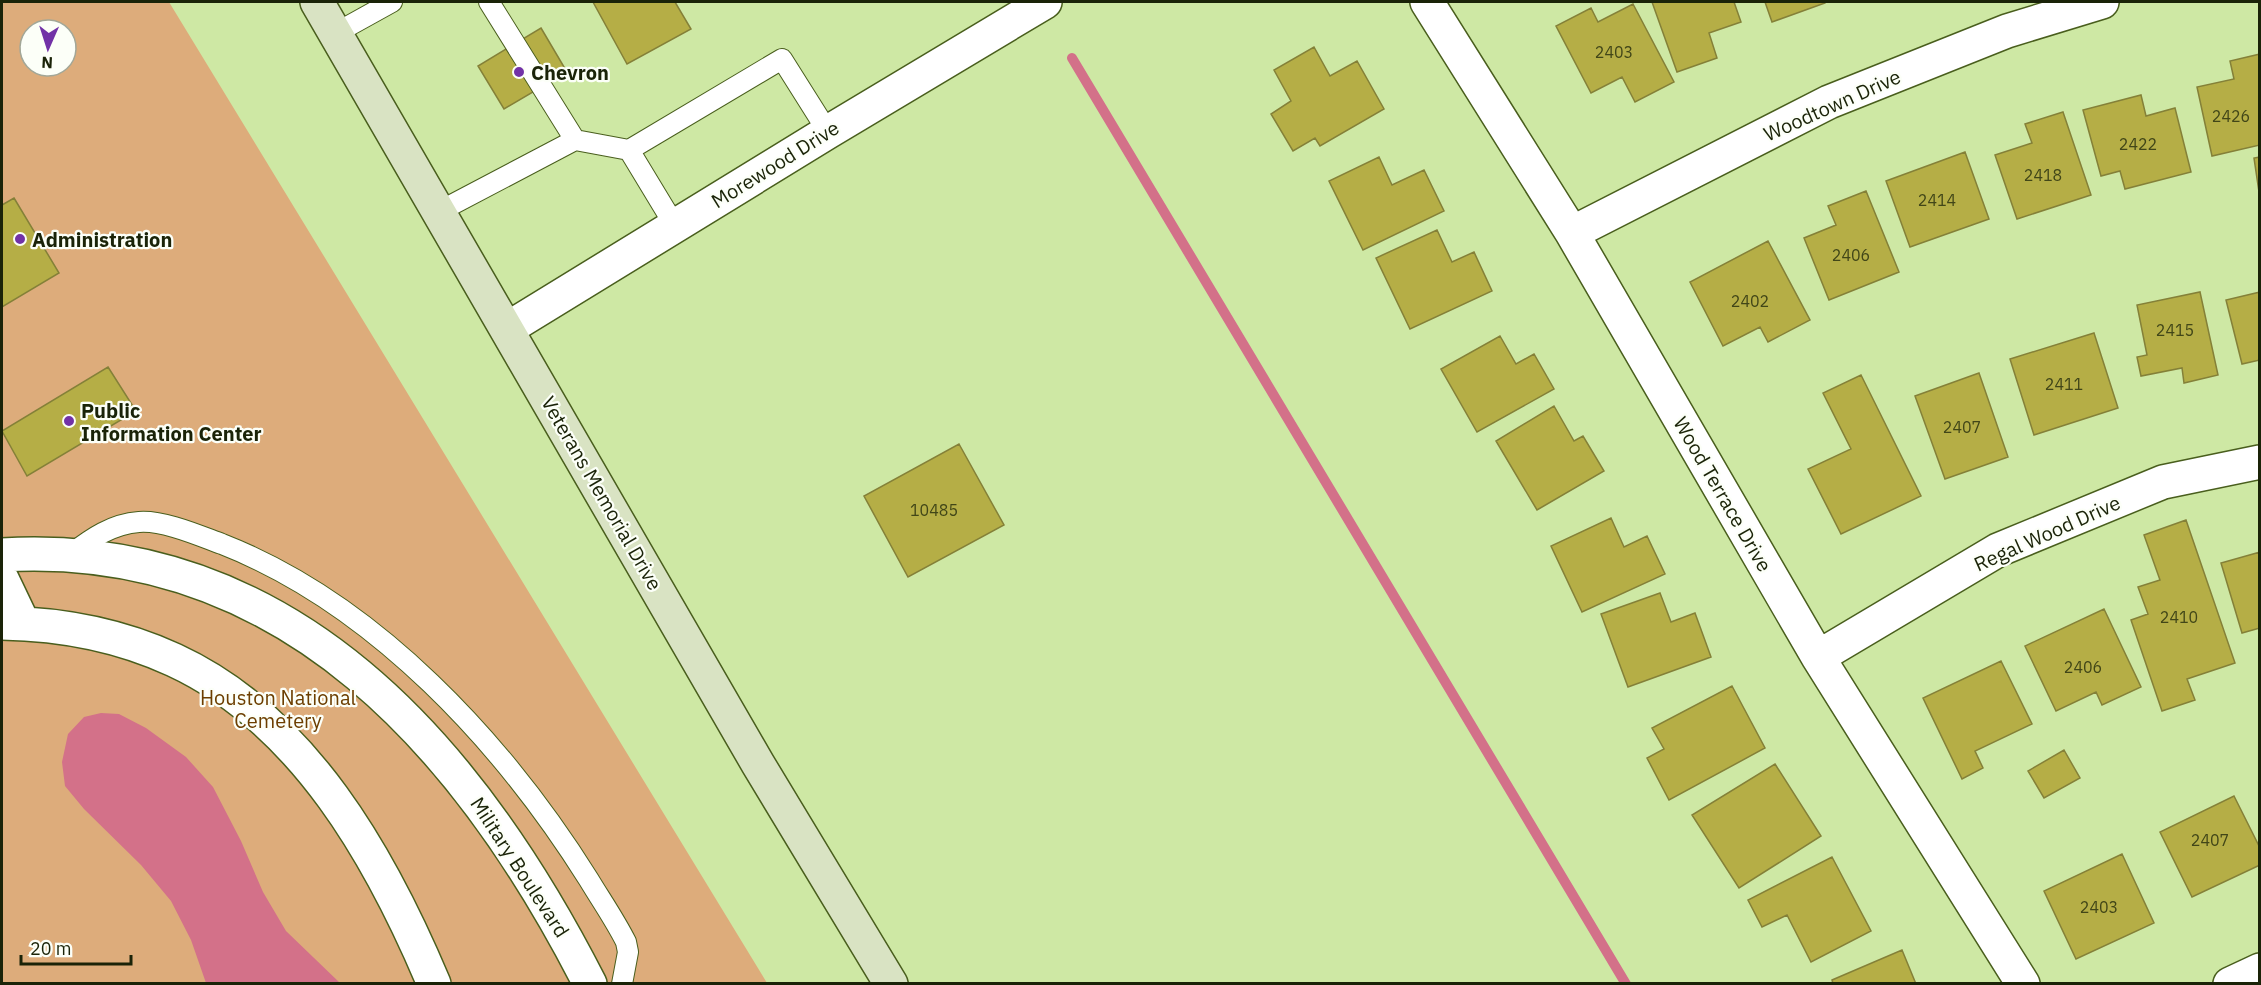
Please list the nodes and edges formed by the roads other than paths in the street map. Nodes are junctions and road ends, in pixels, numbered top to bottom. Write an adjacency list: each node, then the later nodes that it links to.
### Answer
1 (316, 2): 7 (main road, Veterans Memorial Drive)
2 (392, 2): 7 (lane)
3 (489, 2): 9 (lane)
4 (1045, 2): 8 (street, Morewood Drive)
5 (1428, 2): 13 (street, Wood Terrace Drive)
6 (2102, 2): 13 (street, Woodtown Drive)
7 (336, 33): 11 (main road, Veterans Memorial Drive)
8 (828, 132): 10 (lane); 12 (street, Morewood Drive)
9 (575, 140): 10 (lane); 11 (lane)
10 (628, 150): 12 (lane)
11 (440, 211): 14 (main road, Veterans Memorial Drive)
12 (675, 226): 14 (street, Morewood Drive)
13 (1572, 233): 20 (street, Wood Terrace Drive)
14 (507, 329): 25 (main road, Veterans Memorial Drive)
15 (2259, 462): 20 (street, Regal Wood Drive)
16 (71, 554): 17 (street, Military Boulevard); 23 (street, Military Boulevard); 24 (lane)
17 (2, 555)
18 (2, 579): 19 (street)
19 (12, 623): 22 (street)
20 (1818, 657): 26 (street, Wood Terrace Drive)
21 (2259, 970): 27 (street)
22 (434, 984)
23 (590, 984)
24 (622, 984)
25 (891, 984)
26 (2023, 984)
27 (2230, 984)

